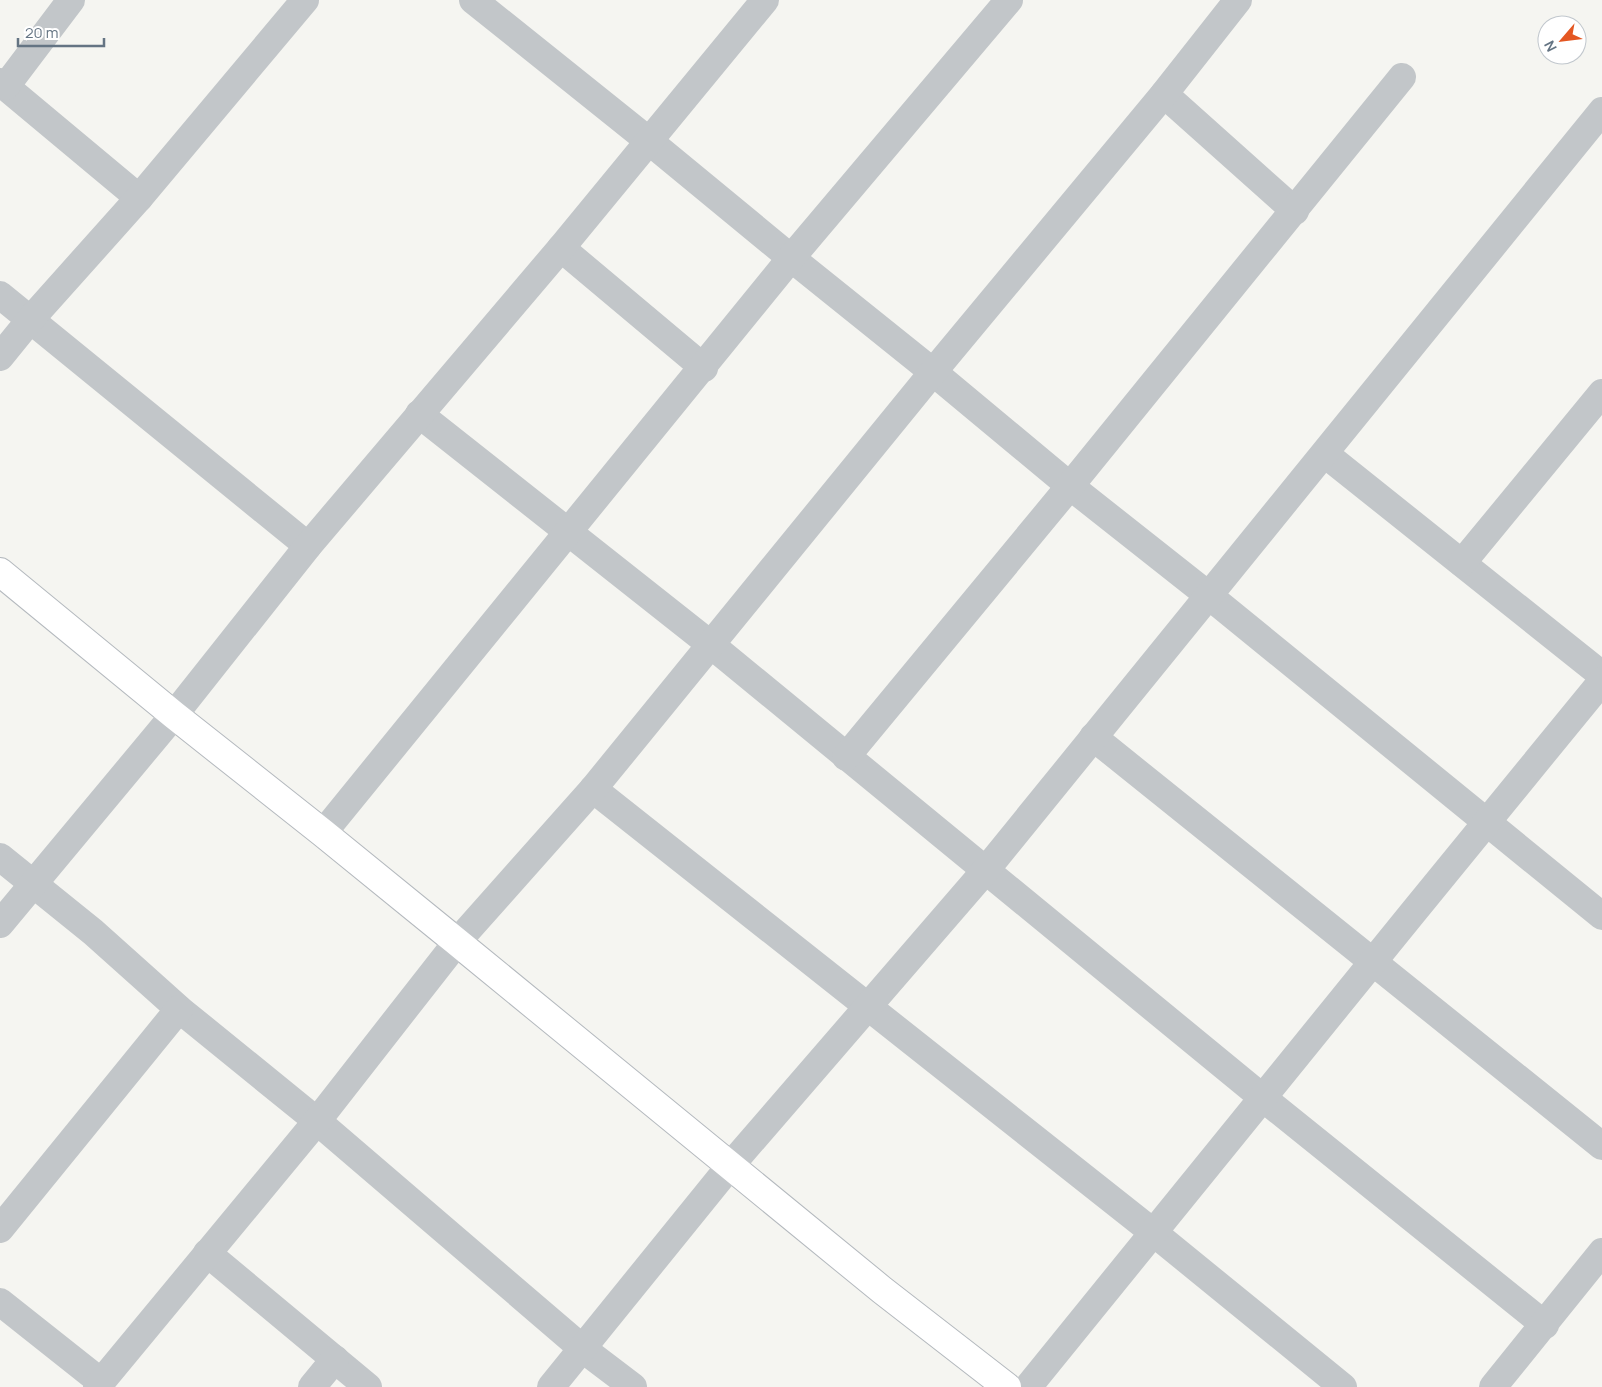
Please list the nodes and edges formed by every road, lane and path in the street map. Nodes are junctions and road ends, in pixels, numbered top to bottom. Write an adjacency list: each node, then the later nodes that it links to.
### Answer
1 (71, 0): 8 (street)
2 (305, 0): 12 (street)
3 (473, 0): 11 (street)
4 (765, 0): 11 (street)
5 (1009, 0): 15 (street)
6 (1238, 0): 9 (street)
7 (1402, 76): 13 (street)
8 (3, 84): 12 (street)
9 (1164, 94): 13 (street); 20 (street)
10 (1602, 111): 23 (street)
11 (650, 142): 14 (street); 15 (street)
12 (139, 198): 17 (street)
13 (1295, 210): 24 (street)
14 (561, 248): 19 (street); 22 (street)
15 (791, 258): 19 (street); 20 (street)
16 (0, 295): 17 (street)
17 (30, 320): 18 (street); 26 (street)
18 (0, 357)
19 (704, 368): 25 (street)
20 (933, 372): 24 (street); 30 (street)
21 (1602, 393): 27 (street)
22 (419, 414): 25 (street); 26 (street)
23 (1325, 454): 27 (street); 29 (street)
24 (1070, 486): 29 (street); 35 (street)
25 (568, 532): 30 (street); 38 (street)
26 (308, 546): 33 (street)
27 (1462, 563): 31 (street)
28 (0, 572): 33 (main road)
29 (1208, 595): 34 (street); 37 (street)
30 (710, 644): 35 (street); 36 (street)
31 (1602, 676)
32 (1602, 681): 37 (street)
33 (174, 716): 38 (main road); 41 (street)
34 (1093, 737): 40 (street); 45 (street)
35 (846, 757): 40 (street)
36 (593, 789): 44 (street); 46 (street)
37 (1486, 821): 42 (street); 45 (street)
38 (322, 833): 44 (main road)
39 (0, 857): 41 (street)
40 (985, 871): 46 (street); 48 (street)
41 (33, 883): 43 (street); 47 (street)
42 (1602, 916)
43 (0, 924)
44 (457, 942): 49 (street); 51 (main road)
45 (1374, 962): 48 (street); 50 (street)
46 (868, 1006): 51 (street); 53 (street)
47 (179, 1009): 49 (street); 52 (street)
48 (1263, 1098): 53 (street); 57 (street)
49 (317, 1120): 55 (street); 58 (street)
50 (1602, 1146)
51 (730, 1166): 58 (street); 65 (main road)
52 (0, 1229)
53 (1154, 1233): 66 (street); 67 (street)
54 (1602, 1252): 57 (street)
55 (208, 1253): 59 (street); 60 (street)
56 (0, 1302): 60 (street)
57 (1545, 1325): 68 (street)
58 (583, 1349): 63 (street); 64 (street)
59 (335, 1359): 61 (street); 62 (street)
60 (99, 1384)
61 (312, 1387)
62 (368, 1387)
63 (551, 1387)
64 (632, 1387)
65 (1007, 1387)
66 (1028, 1387)
67 (1343, 1387)
68 (1493, 1387)

